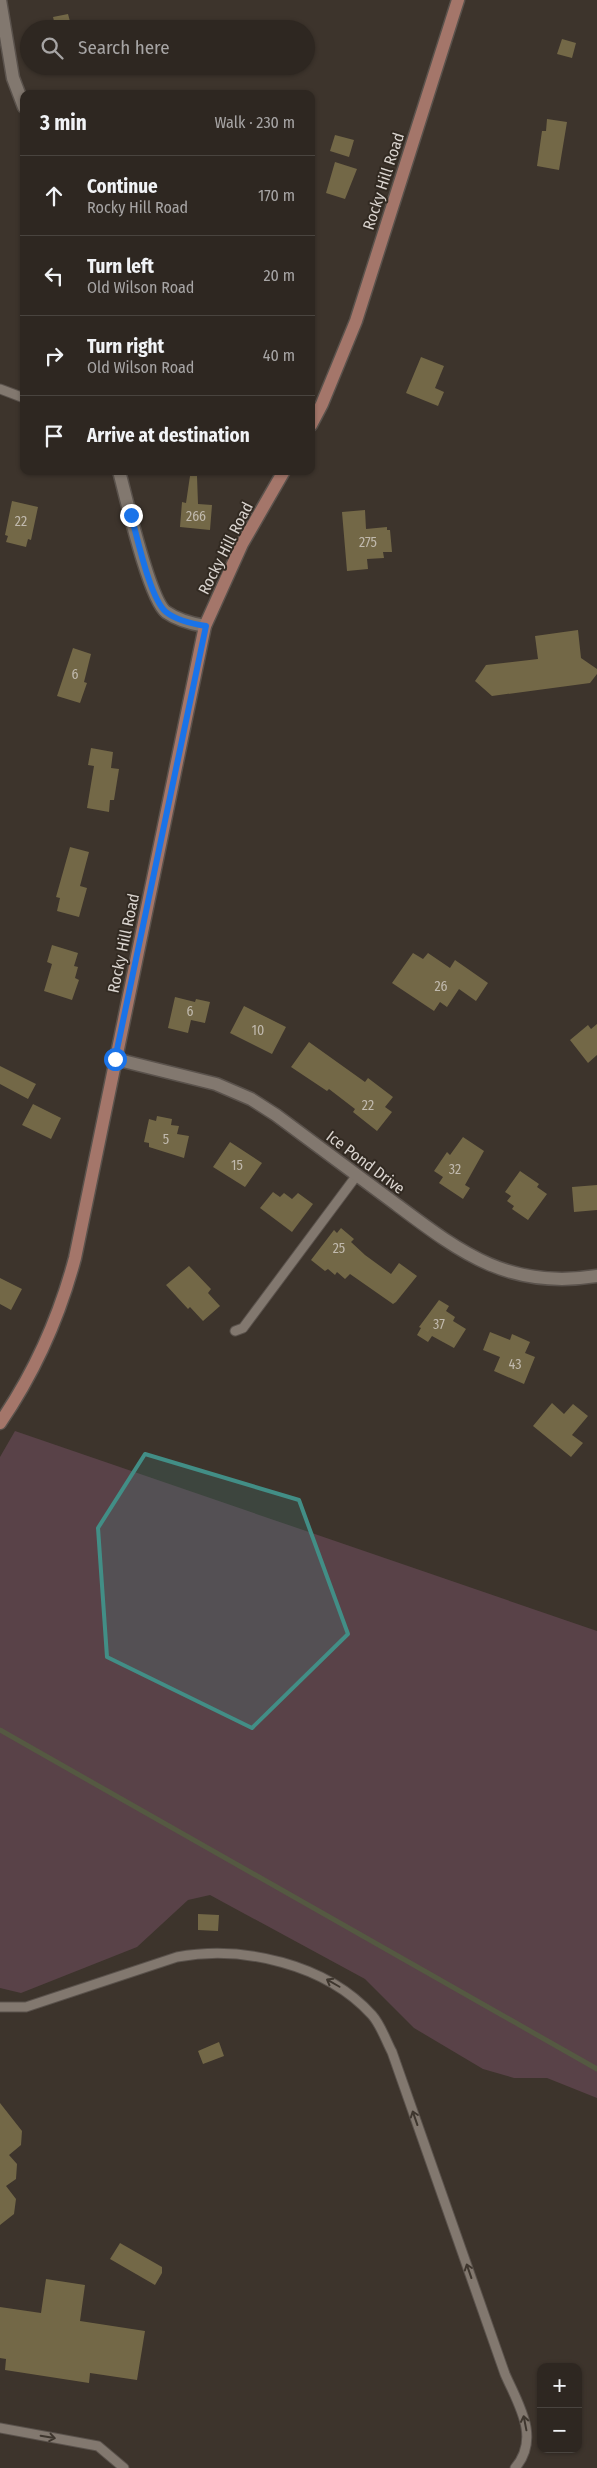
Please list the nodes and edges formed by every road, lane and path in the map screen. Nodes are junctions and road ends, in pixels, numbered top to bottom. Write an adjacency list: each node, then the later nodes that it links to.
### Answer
1 (0, 0): 3 (street)
2 (458, 0): 6 (main road, Rocky Hill Road)
3 (20, 96)
4 (0, 389): 5 (lane)
5 (20, 396)
6 (315, 417)
7 (120, 475): 9 (street)
8 (282, 475): 9 (main road, Rocky Hill Road)
9 (206, 626): 10 (main road, Rocky Hill Road)
10 (115, 1059): 11 (street, Ice Pond Drive); 14 (main road, Rocky Hill Road)
11 (357, 1175): 12 (street, Ice Pond Drive); 13 (lane)
12 (597, 1276)
13 (235, 1331)
14 (0, 1423)
15 (0, 2007): 18 (lane, one-way to 15)
16 (0, 2428): 17 (lane, one-way to 17)
17 (124, 2468)
18 (516, 2468)

